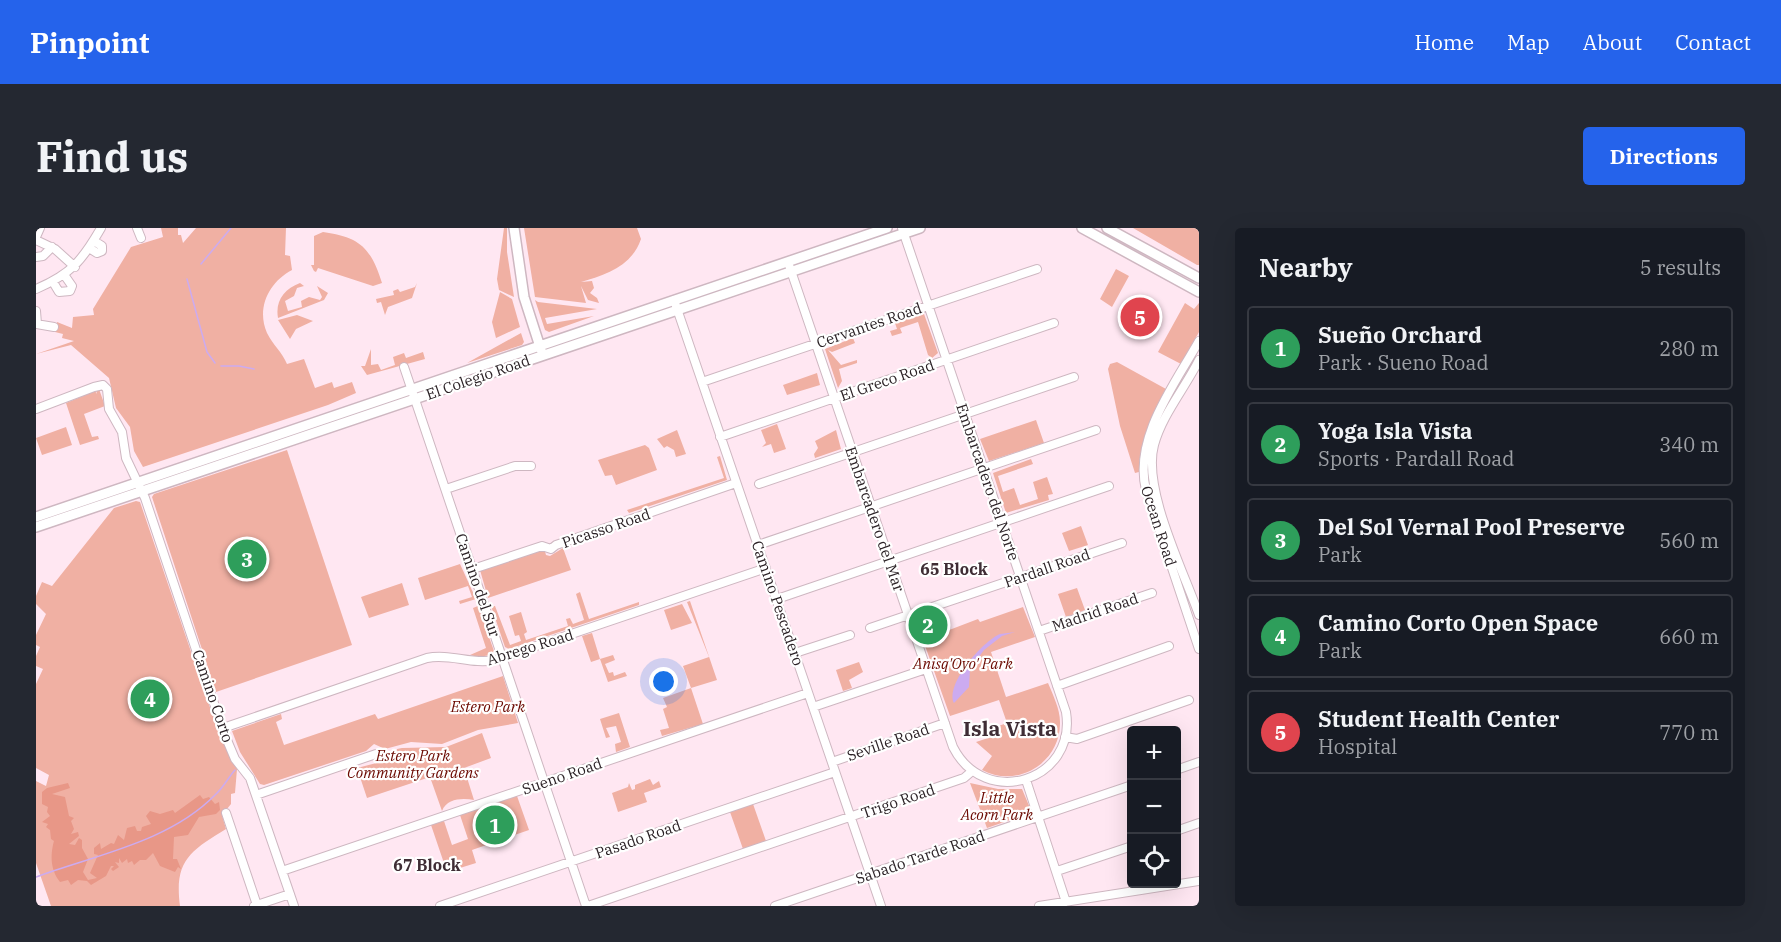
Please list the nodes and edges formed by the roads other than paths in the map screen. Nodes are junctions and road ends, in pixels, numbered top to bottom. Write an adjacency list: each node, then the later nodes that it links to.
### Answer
1 (40, 228): 11 (street)
2 (101, 228): 15 (street)
3 (137, 228): 10 (street)
4 (514, 228): 32 (main road)
5 (887, 228): 14 (main road, El Colegio Road)
6 (920, 228): 9 (main road, El Colegio Road)
7 (1082, 228): 22 (main road)
8 (1107, 228): 19 (main road)
9 (903, 231): 17 (main road, El Colegio Road); 24 (street, Embarcadero del Norte)
10 (141, 238)
11 (36, 239): 12 (street)
12 (52, 247): 13 (street); 15 (street)
13 (36, 257)
14 (788, 262): 17 (street, Embarcadero del Mar); 23 (main road, El Colegio Road)
15 (75, 267): 18 (street)
16 (1037, 268): 24 (street, Cervantes Road)
17 (791, 272): 25 (main road, El Colegio Road); 31 (street, Embarcadero del Mar)
18 (65, 276): 20 (street); 20 (street)
19 (1199, 277)
20 (53, 282): 21 (street)
21 (36, 290)
22 (1199, 292)
23 (674, 300): 25 (street, Camino Pescadero); 32 (main road, El Colegio Road)
24 (929, 304): 31 (street, Cervantes Road); 34 (street, Embarcadero del Norte)
25 (677, 310): 33 (main road, El Colegio Road); 38 (street, Camino Pescadero)
26 (36, 311): 28 (street)
27 (1054, 323): 34 (street, El Greco Road)
28 (37, 324): 29 (street)
29 (54, 327)
30 (1199, 341): 72 (street, Ocean Road)
31 (815, 343): 38 (street, Cervantes Road); 40 (street, Embarcadero del Mar)
32 (539, 346): 33 (main road); 39 (main road, El Colegio Road)
33 (543, 356): 41 (main road, El Colegio Road)
34 (947, 360): 40 (street, El Greco Road); 43 (street, Embarcadero del Norte)
35 (1199, 360): 66 (street, Ocean Road)
36 (404, 367): 39 (street, Camino del Sur)
37 (1074, 377): 43 (street)
38 (702, 382): 45 (street, Camino Pescadero)
39 (411, 389): 41 (street, Camino del Sur); 52 (main road, El Colegio Road)
40 (834, 398): 45 (street, El Greco Road); 46 (street, Embarcadero del Mar)
41 (415, 399): 52 (main road, El Colegio Road); 53 (street, Camino del Sur)
42 (36, 409): 52 (street, Camino Corto)
43 (965, 414): 46 (street); 48 (street, Embarcadero del Norte)
44 (1096, 430): 48 (street)
45 (720, 437): 49 (street, Camino Pescadero)
46 (852, 453): 50 (street); 54 (street, Embarcadero del Mar)
47 (531, 466): 53 (street)
48 (984, 468): 54 (street); 56 (street, Embarcadero del Norte)
49 (736, 483): 59 (street, Camino Pescadero); 61 (street, Picasso Road)
50 (759, 484)
51 (1109, 486): 56 (street)
52 (140, 487): 55 (main road, El Colegio Road); 57 (main road, El Colegio Road); 81 (street, Camino Corto)
53 (446, 489): 74 (street, Camino del Sur)
54 (871, 506): 59 (street); 60 (street, Embarcadero del Mar)
55 (36, 517)
56 (1002, 522): 60 (street); 63 (street, Embarcadero del Norte)
57 (36, 528)
58 (1122, 543): 63 (street, Pardall Road)
59 (758, 545): 62 (street, Camino Pescadero)
60 (890, 561): 65 (street); 67 (street, Embarcadero del Mar)
61 (476, 568)
62 (766, 568): 65 (street, Camino Pescadero); 74 (street, Abrego Road)
63 (1021, 577): 67 (street, Pardall Road); 69 (street, Embarcadero del Norte)
64 (1152, 593): 69 (street, Madrid Road)
65 (777, 599): 73 (street, Camino Pescadero)
66 (1199, 615)
67 (908, 616): 68 (street, Pardall Road); 75 (street, Embarcadero del Mar)
68 (870, 628)
69 (1039, 631): 76 (street, Embarcadero del Norte)
70 (850, 635): 73 (street)
71 (1169, 646): 76 (street)
72 (1199, 649)
73 (795, 653): 77 (street, Camino Pescadero)
74 (503, 658): 81 (street, Abrego Road); 90 (street, Camino del Sur)
75 (926, 669): 79 (street); 80 (street, Embarcadero del Mar)
76 (1057, 686): 82 (street, Embarcadero del Norte)
77 (808, 693): 79 (street, Camino Pescadero); 90 (street, Sueno Road)
78 (1189, 700): 82 (street)
79 (813, 707): 84 (street, Camino Pescadero)
80 (945, 723): 84 (street, Seville Road); 88 (street, Embarcadero del Mar)
81 (223, 728): 92 (street, Camino Corto)
82 (1065, 737): 89 (street)
83 (376, 754): 92 (street)
84 (832, 762): 87 (street, Camino Pescadero)
85 (1199, 762): 86 (street)
86 (1181, 768)
87 (836, 772): 95 (street, Camino Pescadero); 99 (street, Pasado Road)
88 (972, 772): 89 (street); 95 (street, Trigo Road)
89 (1026, 780): 94 (street)
90 (545, 782): 99 (street, Camino del Sur); 100 (street, Sueno Road)
91 (1127, 786): 94 (street, Sabado Tarde Road)
92 (256, 795): 100 (street, Camino Corto)
93 (226, 813): 106 (street)
94 (1039, 816): 101 (street); 102 (street, Sabado Tarde Road)
95 (851, 817): 102 (street, Camino Pescadero); 109 (street, Trigo Road)
96 (1199, 823): 97 (street)
97 (1181, 829)
98 (1127, 847): 101 (street)
99 (571, 861): 108 (street, Pasado Road); 109 (street, Camino del Sur)
100 (282, 871): 104 (street, Camino Corto)
101 (1058, 871): 105 (street)
102 (870, 874): 110 (street, Sabado Tarde Road); 111 (street, Camino Pescadero)
103 (1199, 881): 105 (street)
104 (290, 894): 106 (street); 107 (street, Camino Corto)
105 (1066, 902): 112 (street)
106 (256, 906)
107 (294, 906)
108 (440, 906)
109 (587, 906)
110 (776, 906)
111 (881, 906)
112 (1038, 906)

